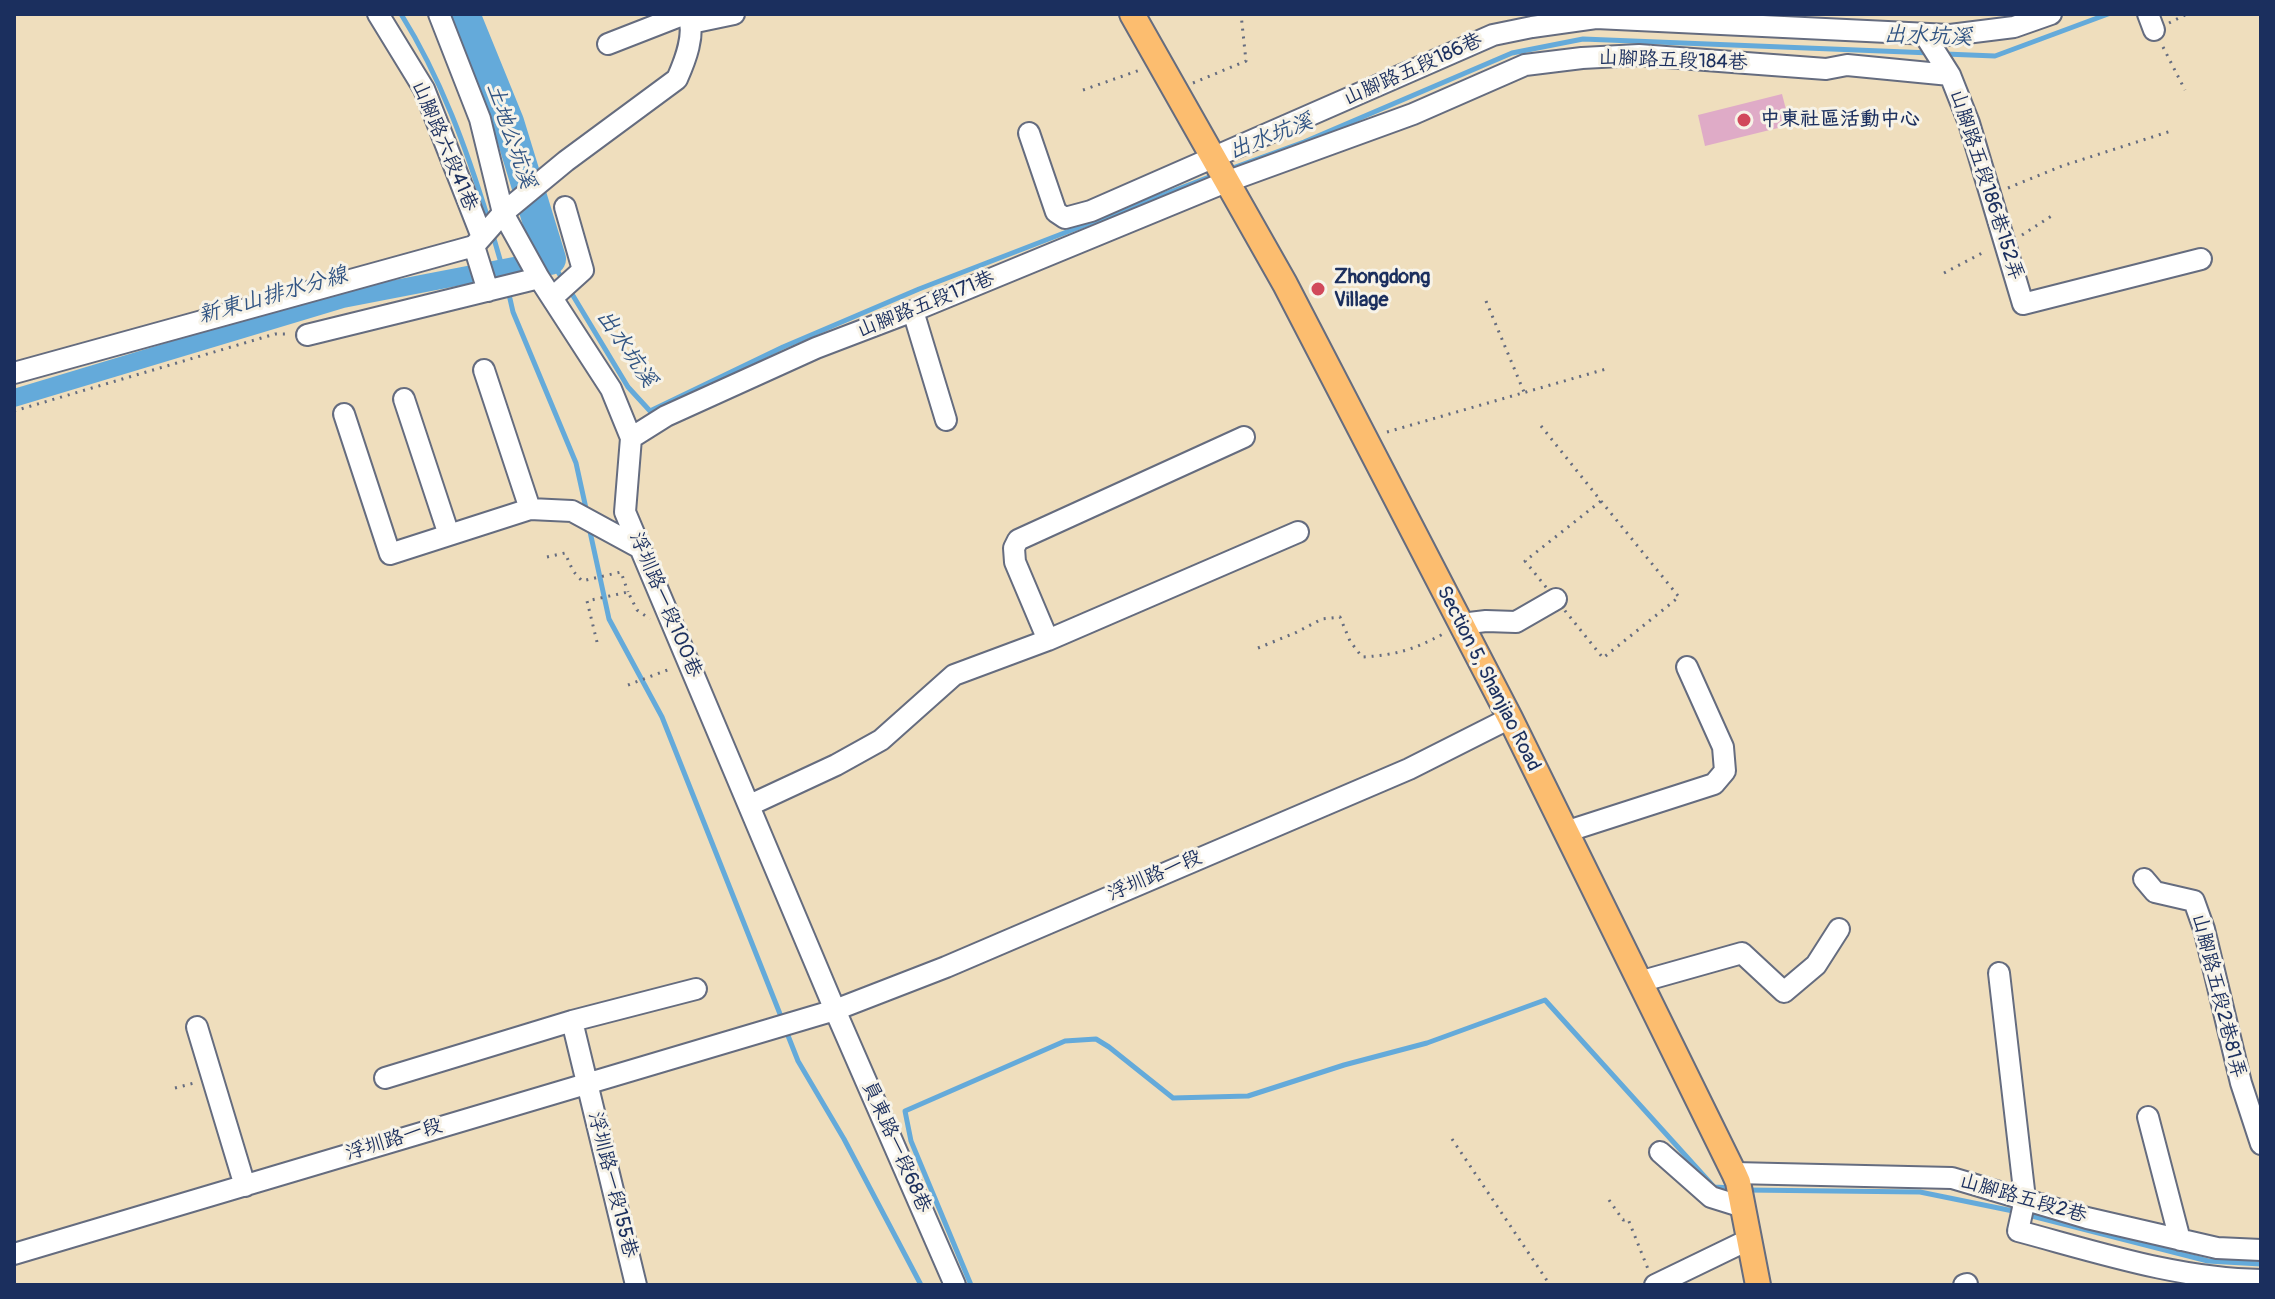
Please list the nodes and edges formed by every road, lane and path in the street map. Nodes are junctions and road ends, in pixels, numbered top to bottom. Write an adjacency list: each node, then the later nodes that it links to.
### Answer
1 (378, 14): 27 (street, 山腳路六段41巷)
2 (734, 14): 8 (street)
3 (1132, 14): 14 (main road)
4 (1241, 14): 17 (path)
5 (2051, 14): 12 (street, 山腳路五段186巷)
6 (2187, 14): 11 (path)
7 (442, 15): 25 (street, 浮圳路一段100巷)
8 (688, 17): 13 (street); 25 (street)
9 (1702, 19): 10 (street, 山腳路五段186巷); 21 (street, 山腳路五段186巷)
10 (1829, 22): 12 (street, 山腳路五段186巷)
11 (2151, 22): 18 (path)
12 (1924, 34): 15 (street, 山腳路五段186巷152弄)
13 (608, 44)
14 (1160, 63): 16 (path); 17 (main road)
15 (1950, 75): 22 (street, 山腳路五段184巷); 23 (street, 山腳路五段186巷152弄)
16 (1083, 90)
17 (1175, 90): 21 (main road)
18 (2185, 90)
19 (2171, 131): 23 (path)
20 (1029, 133): 21 (street, 山腳路五段186巷)
21 (1214, 158): 22 (main road, Section 5, Shanjiao Road)
22 (1226, 182): 35 (street, 山腳路五段171巷); 48 (main road, Section 5, Shanjiao Road)
23 (1990, 196): 28 (street, 山腳路五段186巷152弄)
24 (565, 207): 33 (street)
25 (503, 213): 27 (street); 31 (street, 浮圳路一段100巷)
26 (2053, 215): 28 (path)
27 (478, 241): 32 (street, 山腳路六段41巷); 39 (street)
28 (2004, 241): 29 (street, 山腳路五段186巷152弄); 30 (path)
29 (2201, 259)
30 (1944, 273)
31 (539, 278): 32 (street); 33 (street, 浮圳路一段100巷)
32 (488, 291): 36 (street)
33 (552, 298): 47 (street, 浮圳路一段100巷)
34 (1486, 301): 40 (path)
35 (913, 311): 44 (street); 47 (street, 山腳路五段171巷)
36 (307, 335): 42 (path)
37 (1606, 369): 40 (path)
38 (484, 370): 50 (street)
39 (14, 373)
40 (1524, 392): 48 (path)
41 (404, 399): 52 (street)
42 (14, 411)
43 (344, 414): 52 (street)
44 (946, 420)
45 (1541, 426): 49 (path)
46 (1244, 437): 59 (street)
47 (631, 438): 53 (street, 浮圳路一段100巷)
48 (1365, 439): 58 (main road, Section 5, Shanjiao Road)
49 (1601, 501): 56 (path); 56 (path)
50 (530, 509): 52 (street); 53 (street)
51 (1298, 532): 59 (street)
52 (449, 535)
53 (640, 548): 57 (street, 浮圳路一段100巷)
54 (547, 557): 55 (path)
55 (628, 592): 57 (path); 60 (path)
56 (1556, 599): 58 (street)
57 (671, 621): 66 (street, 浮圳路一段100巷)
58 (1461, 624): 61 (path); 65 (main road, Section 5, Shanjiao Road)
59 (1048, 640): 66 (street)
60 (597, 642)
61 (1258, 648)
62 (1687, 667): 67 (street)
63 (650, 677): 64 (path)
64 (628, 685)
65 (1510, 718): 67 (main road, Section 5, Shanjiao Road); 73 (street, 浮圳路一段)
66 (750, 805): 73 (street, 浮圳路一段100巷)
67 (1565, 832): 71 (main road, Section 5, Shanjiao Road)
68 (2144, 879): 80 (street, 山腳路五段2巷81弄)
69 (1839, 929): 71 (street)
70 (1999, 973): 84 (street)
71 (1639, 982): 82 (main road, Section 5, Shanjiao Road)
72 (696, 989): 74 (street)
73 (835, 1010): 77 (street, 浮圳路一段); 95 (street, 員東路一段68巷)
74 (572, 1021): 76 (street); 77 (street, 浮圳路一段155巷)
75 (197, 1027): 83 (street)
76 (385, 1078)
77 (587, 1084): 83 (street, 浮圳路一段); 94 (street, 浮圳路一段155巷)
78 (2148, 1117): 88 (street)
79 (1452, 1139): 96 (path)
80 (2261, 1144)
81 (1660, 1152): 86 (street)
82 (1736, 1177): 84 (street, 山腳路五段2巷); 86 (main road, Section 5, Shanjiao Road)
83 (245, 1186): 90 (street, 浮圳路一段)
84 (2025, 1199): 88 (street, 山腳路五段2巷); 92 (street)
85 (1609, 1200): 91 (path)
86 (1743, 1207): 87 (main road, Section 5, Shanjiao Road)
87 (1750, 1239): 91 (street); 97 (main road, Section 5, Shanjiao Road)
88 (2180, 1240): 89 (street, 山腳路五段2巷)
89 (2261, 1250)
90 (14, 1254)
91 (1652, 1278)
92 (2186, 1278): 93 (street)
93 (2261, 1280)
94 (636, 1285)
95 (955, 1285)
96 (1550, 1285)
97 (1758, 1285)

